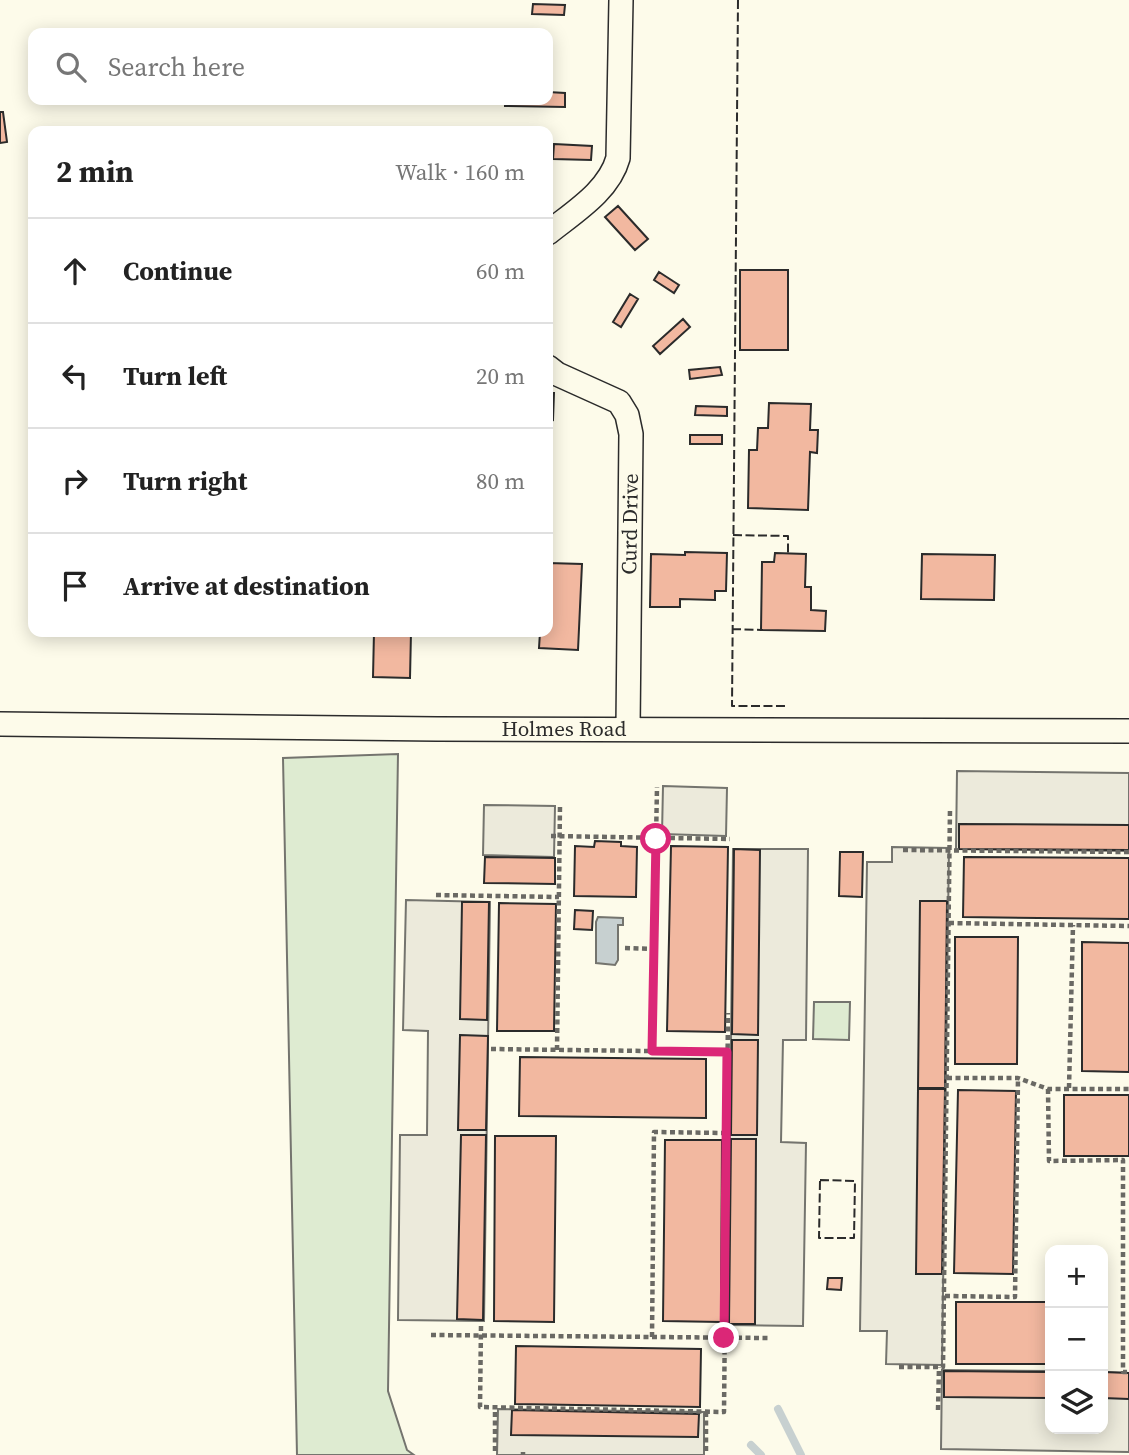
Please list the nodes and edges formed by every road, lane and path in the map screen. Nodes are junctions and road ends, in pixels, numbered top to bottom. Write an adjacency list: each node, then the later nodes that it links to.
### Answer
1 (621, 0): 2 (street)
2 (553, 229)
3 (553, 371): 5 (street, Curd Drive)
4 (0, 724): 5 (street, Holmes Road)
5 (628, 729): 6 (street, Holmes Road)
6 (1129, 732)
7 (657, 787): 12 (path)
8 (560, 805): 11 (path)
9 (950, 808): 15 (path)
10 (551, 836): 11 (path)
11 (559, 837): 12 (path); 18 (path)
12 (656, 839): 13 (path); 23 (path)
13 (730, 839)
14 (903, 850): 15 (path)
15 (950, 851): 16 (path); 19 (path)
16 (1129, 852)
17 (436, 895): 18 (path)
18 (559, 897): 26 (path)
19 (949, 923): 20 (path); 29 (path)
20 (1073, 925): 21 (path); 32 (path)
21 (1129, 926)
22 (625, 948): 23 (path)
23 (654, 949): 27 (path)
24 (728, 1013): 28 (path)
25 (491, 1049): 26 (path)
26 (557, 1050): 27 (path)
27 (652, 1051): 28 (path)
28 (727, 1052): 34 (path)
29 (947, 1078): 30 (path); 36 (path)
30 (1018, 1078): 31 (path); 36 (path)
31 (1048, 1089): 32 (path); 35 (path)
32 (1069, 1089): 33 (path)
33 (1129, 1089)
34 (726, 1133): 40 (path); 41 (path)
35 (1126, 1161): 45 (path)
36 (944, 1296): 44 (path)
37 (481, 1326): 39 (path)
38 (431, 1335): 39 (path)
39 (481, 1335): 40 (path); 46 (path)
40 (652, 1337): 41 (path)
41 (724, 1338): 42 (path); 48 (path)
42 (768, 1338)
43 (899, 1367): 44 (path)
44 (939, 1367): 47 (path)
45 (1129, 1372)
46 (495, 1407): 48 (path); 49 (path)
47 (938, 1410)
48 (706, 1412): 50 (path)
49 (495, 1451)
50 (706, 1454)

